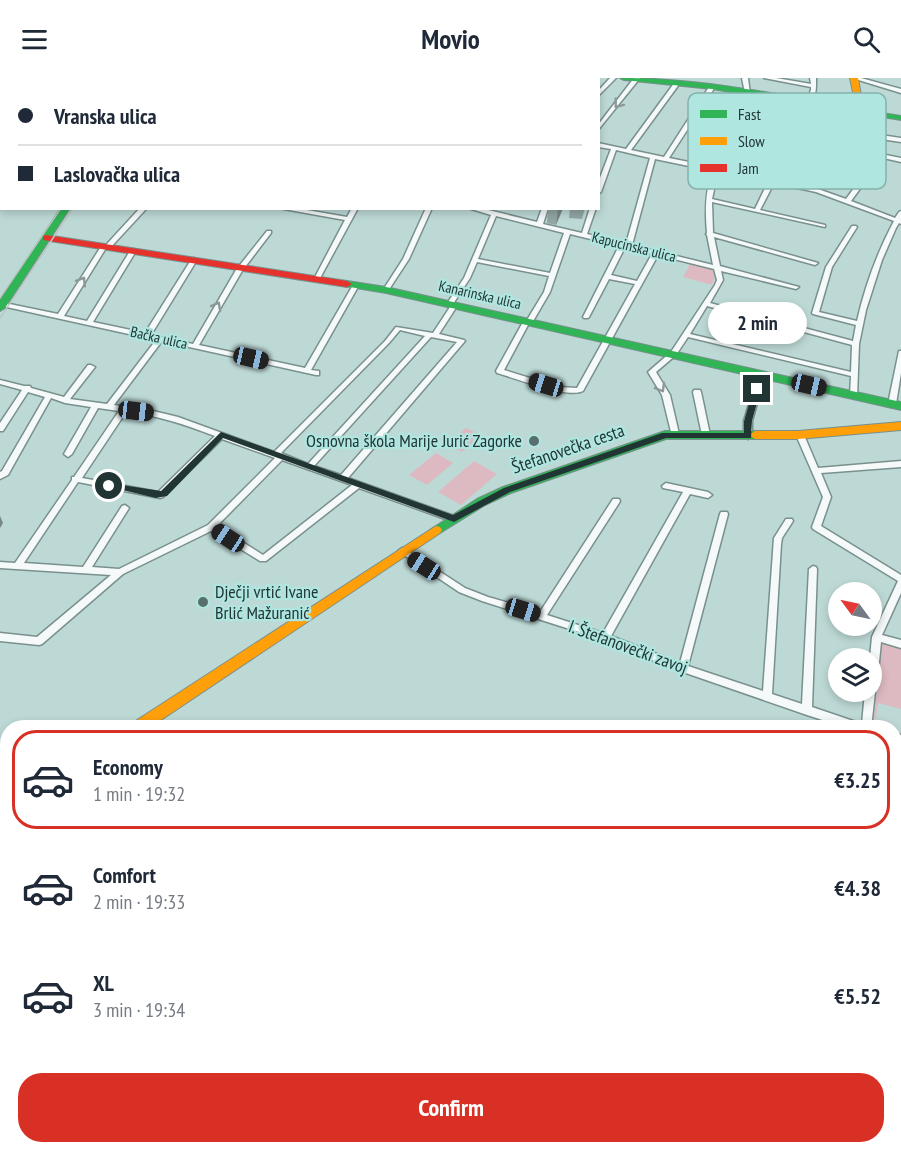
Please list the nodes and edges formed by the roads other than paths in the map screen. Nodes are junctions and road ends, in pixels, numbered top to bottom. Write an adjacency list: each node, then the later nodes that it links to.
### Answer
1 (613, 78): 11 (street)
2 (632, 78): 6 (street); 19 (street, one-way to 19)
3 (767, 78): 7 (street)
4 (813, 78): 7 (street)
5 (855, 78): 10 (street); 15 (street)
6 (673, 81): 8 (street); 24 (street)
7 (814, 86): 14 (street)
8 (712, 87): 9 (street); 12 (street)
9 (748, 89): 13 (street)
10 (901, 91)
11 (600, 93)
12 (708, 93)
13 (767, 93)
14 (812, 93)
15 (858, 93)
16 (886, 115): 17 (street)
17 (901, 118)
18 (688, 125): 27 (street)
19 (600, 126)
20 (886, 138): 21 (street)
21 (901, 140)
22 (600, 145): 23 (street)
23 (614, 148): 24 (street); 30 (street)
24 (628, 150): 26 (street)
25 (886, 155): 28 (street)
26 (653, 156): 27 (street); 57 (street)
27 (666, 159): 29 (street)
28 (901, 160)
29 (688, 163)
30 (600, 186)
31 (712, 189): 35 (street)
32 (768, 189): 44 (street)
33 (809, 189): 36 (street)
34 (857, 189): 36 (street)
35 (710, 200): 44 (street); 54 (street)
36 (847, 202): 48 (street)
37 (65, 210): 56 (street)
38 (142, 210): 58 (street)
39 (294, 210): 47 (street)
40 (355, 210): 47 (street)
41 (428, 210): 72 (street)
42 (544, 210): 49 (street)
43 (592, 210): 55 (street)
44 (758, 210): 50 (street)
45 (497, 212): 49 (street, Kapucinska ulica); 62 (street)
46 (901, 213): 48 (street)
47 (350, 219): 68 (street)
48 (899, 222): 80 (street)
49 (539, 225): 52 (street, Kapucinska ulica)
50 (823, 226)
51 (854, 227): 80 (street)
52 (568, 231): 55 (street, Kapucinska ulica); 66 (street)
53 (269, 232): 64 (street)
54 (709, 234): 63 (street); 65 (street)
55 (584, 235): 57 (street, Kapucinska ulica)
56 (46, 238): 58 (street, Kanarinska ulica); 73 (street)
57 (626, 246): 60 (street, Kapucinska ulica); 67 (street)
58 (106, 247): 59 (street, Kanarinska ulica); 76 (street, one-way to 58)
59 (133, 251): 61 (street, Kanarinska ulica); 78 (street)
60 (656, 253): 65 (street, Kapucinska ulica); 69 (street)
61 (194, 260): 64 (street, Kanarinska ulica); 82 (street)
62 (476, 260): 66 (street); 75 (street)
63 (815, 263)
64 (240, 267): 68 (street, Kanarinska ulica); 87 (street, one-way to 64)
65 (716, 267): 71 (street, Kapucinska ulica); 74 (street)
66 (553, 275): 79 (street)
67 (606, 276): 69 (street); 77 (street)
68 (317, 279): 70 (street, Kanarinska ulica)
69 (639, 283): 85 (street)
70 (356, 285): 72 (street, Kanarinska ulica); 91 (street)
71 (796, 287)
72 (386, 290): 75 (street, Kanarinska ulica)
73 (3, 300): 76 (street, Bačka ulica)
74 (706, 304): 83 (street); 86 (street)
75 (451, 306): 79 (street, Kanarinska ulica); 81 (street)
76 (60, 316): 78 (street, Bačka ulica)
77 (586, 318)
78 (89, 322): 82 (street, Bačka ulica)
79 (528, 322): 85 (street, Kanarinska ulica); 85 (street)
80 (861, 324): 86 (street)
81 (432, 334): 113 (street); 115 (street); 118 (street)
82 (147, 335): 84 (street, Bačka ulica)
83 (686, 335): 88 (street); 93 (street)
84 (160, 338): 87 (street, Bačka ulica); 103 (street)
85 (607, 339): 88 (street, Kanarinska ulica)
86 (856, 344): 93 (street)
87 (195, 346): 91 (street, Bačka ulica)
88 (674, 353): 98 (street, Kanarinska ulica); 107 (street, one-way to 107)
89 (901, 353): 101 (street)
90 (91, 367): 100 (street)
91 (307, 371): 92 (street, Bačka ulica)
92 (316, 373)
93 (855, 375): 98 (street)
94 (0, 382): 95 (street)
95 (27, 388): 99 (street); 106 (street)
96 (757, 389): 111 (street)
97 (697, 392): 109 (street)
98 (854, 395): 101 (street, Kanarinska ulica)
99 (48, 397): 100 (street); 117 (street)
100 (65, 401): 102 (street)
101 (897, 405)
102 (95, 406): 103 (street); 112 (street)
103 (108, 408): 104 (street)
104 (124, 410): 108 (street); 119 (street)
105 (901, 426): 110 (street, Štefanovečka cesta)
106 (0, 429)
107 (675, 434): 109 (street, Štefanovečka cesta); 127 (street, Štefanovečka cesta)
108 (221, 435): 113 (street); 119 (street)
109 (706, 435): 111 (street, Štefanovečka cesta)
110 (800, 435): 111 (street, Štefanovečka cesta); 116 (street)
111 (748, 436)
112 (68, 454)
113 (278, 455): 115 (street); 129 (street)
114 (901, 464): 116 (street)
115 (310, 466): 118 (street)
116 (818, 471): 136 (street)
117 (0, 476)
118 (343, 478): 120 (street)
119 (75, 479): 132 (street)
120 (359, 484): 127 (street); 129 (street)
121 (666, 486): 122 (street)
122 (688, 491): 123 (street); 140 (street)
123 (708, 495)
124 (615, 501): 137 (street)
125 (125, 508): 134 (street)
126 (724, 514): 143 (street)
127 (454, 519): 130 (street, Štefanovečka cesta)
128 (789, 521): 144 (street)
129 (211, 527): 135 (street)
130 (402, 551): 137 (street, I. Štefanovečki zavoj); 147 (street, Štefanovečka cesta)
131 (0, 565): 132 (street)
132 (16, 567): 134 (street)
133 (813, 569): 146 (street)
134 (85, 571): 135 (street)
135 (120, 572): 138 (street)
136 (901, 581): 139 (street)
137 (542, 616): 140 (street, I. Štefanovečki zavoj)
138 (0, 637)
139 (877, 637): 141 (street); 142 (street)
140 (605, 638): 143 (street, I. Štefanovečki zavoj)
141 (901, 644)
142 (876, 648)
143 (683, 668): 144 (street, I. Štefanovečki zavoj)
144 (767, 697): 146 (street, I. Štefanovečki zavoj)
145 (869, 702): 149 (street)
146 (807, 711): 148 (street, I. Štefanovečki zavoj)
147 (153, 720)
148 (836, 720)
149 (867, 720)

